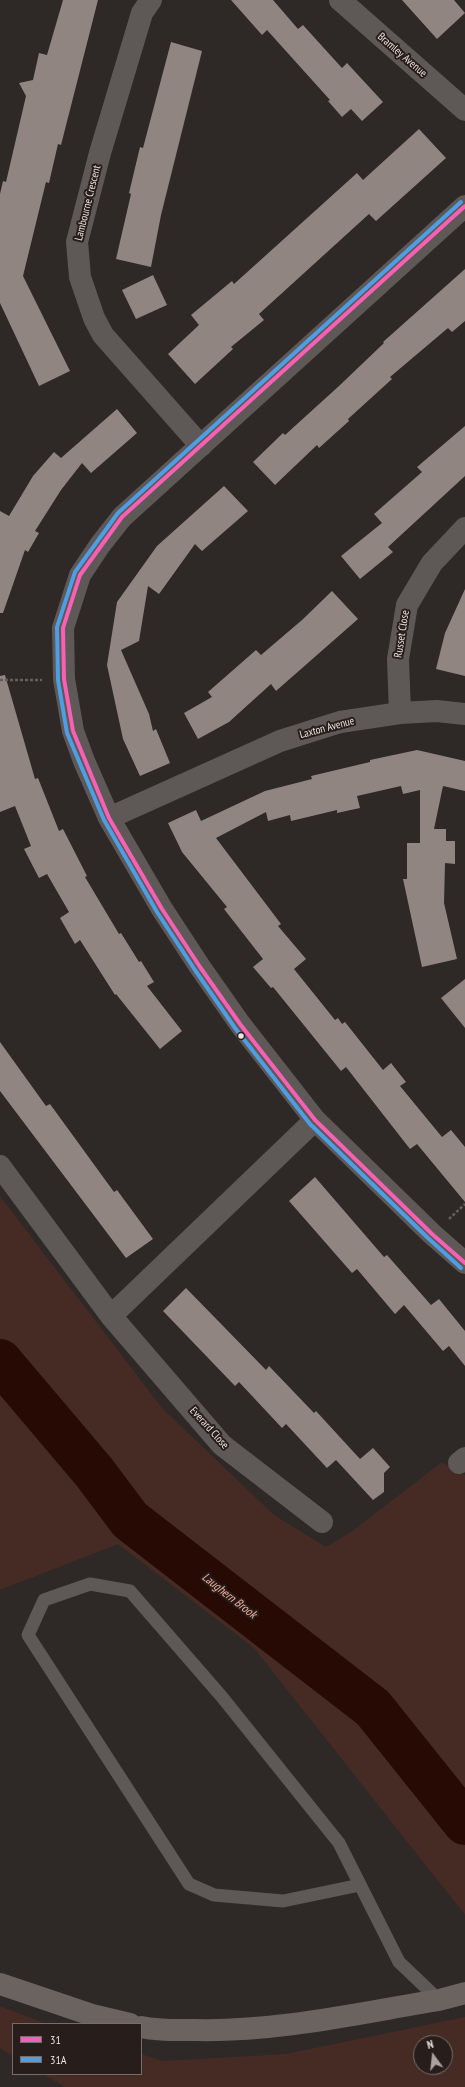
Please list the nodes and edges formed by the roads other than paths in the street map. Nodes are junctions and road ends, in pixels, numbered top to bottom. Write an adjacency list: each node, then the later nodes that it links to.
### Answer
1 (151, 0): 5 (street, Lambourne Crescent)
2 (340, 0): 3 (street, Bramley Avenue)
3 (465, 110)
4 (465, 206): 5 (street)
5 (202, 446): 9 (street)
6 (465, 528): 7 (street, Russet Close)
7 (400, 713): 8 (street, Laxton Avenue); 9 (street, Laxton Avenue)
8 (465, 714)
9 (109, 818): 10 (street)
10 (315, 1120): 12 (street); 13 (street)
11 (0, 1166): 13 (street, Everard Close)
12 (465, 1263)
13 (111, 1316): 14 (street, Everard Close)
14 (322, 1522)
15 (360, 1885): 15 (lane); 18 (lane)
16 (0, 1984): 19 (main road)
17 (465, 1993): 18 (main road)
18 (439, 2000): 20 (main road)
19 (126, 2023)
20 (142, 2027)

